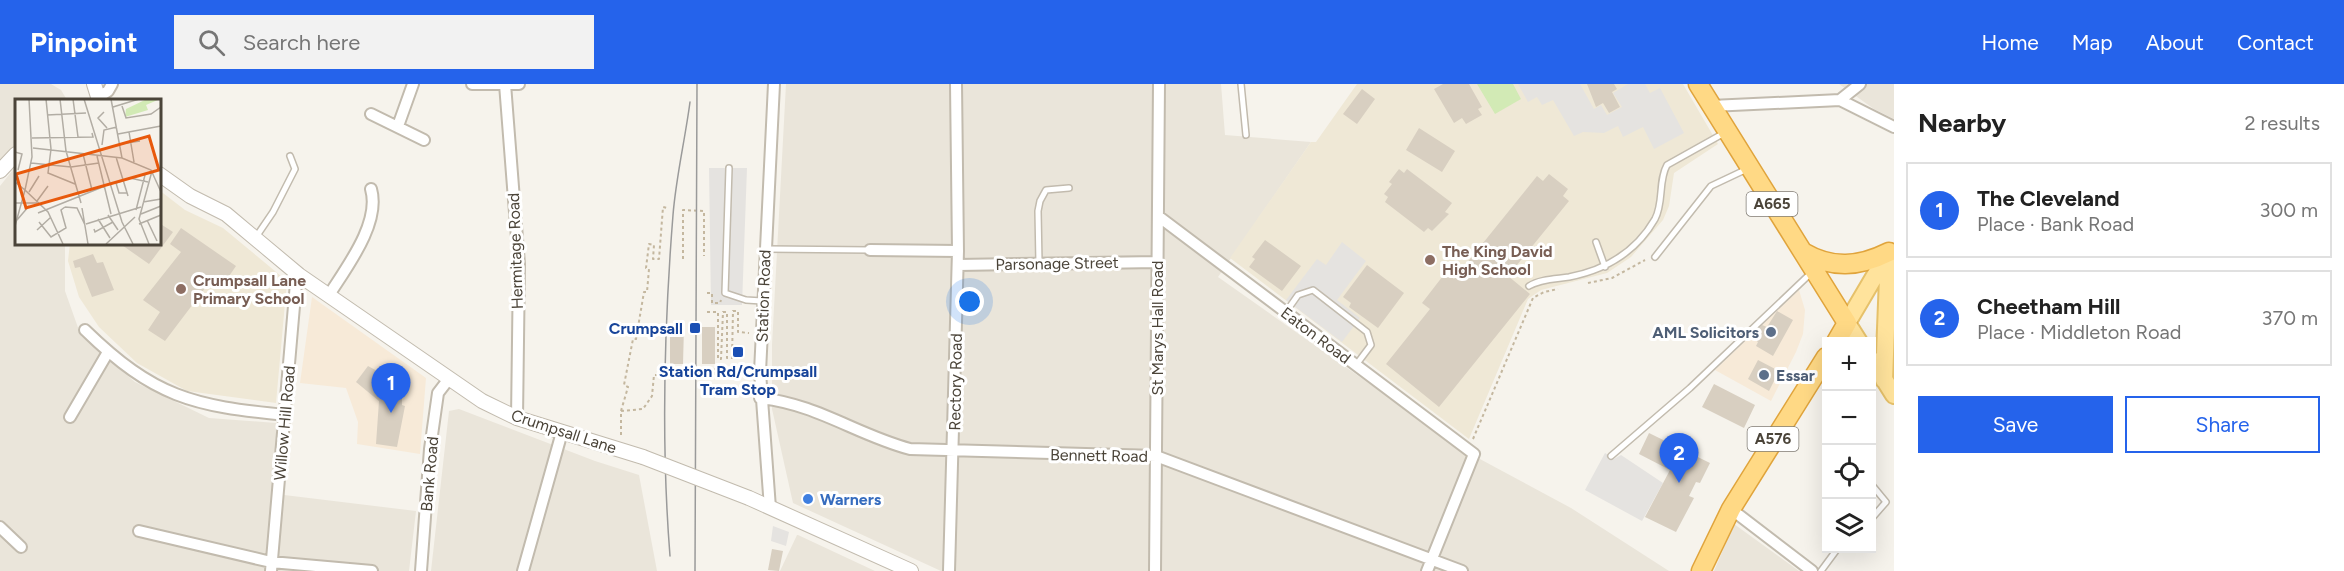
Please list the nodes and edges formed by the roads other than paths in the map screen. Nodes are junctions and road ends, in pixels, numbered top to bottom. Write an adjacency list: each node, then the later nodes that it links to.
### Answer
1 (112, 84): 12 (street)
2 (413, 84): 16 (street)
3 (472, 84): 4 (street)
4 (505, 84): 5 (street); 61 (street, Hermitage Road)
5 (519, 84)
6 (774, 84): 33 (street, Station Road)
7 (956, 84): 35 (street, Rectory Road)
8 (1159, 84): 29 (street, St Marys Hall Road)
9 (1241, 84): 19 (lane)
10 (1698, 84): 14 (highway, A665)
11 (1860, 84): 13 (street)
12 (97, 94)
13 (1840, 100): 14 (street); 17 (street)
14 (1711, 106): 18 (highway, A665)
15 (371, 114): 16 (street)
16 (398, 126): 20 (street)
17 (1894, 127)
18 (1727, 131): 24 (highway, A665); 41 (lane)
19 (1246, 135)
20 (424, 140)
21 (15, 155): 25 (street)
22 (290, 156): 30 (lane)
23 (729, 168): 46 (lane)
24 (1750, 168): 36 (highway, A665); 37 (lane)
25 (0, 171)
26 (160, 175): 30 (street, Crumpsall Lane)
27 (1069, 188): 39 (lane)
28 (371, 189): 45 (street)
29 (1158, 216): 38 (street, St Marys Hall Road); 47 (street, Eaton Road)
30 (255, 238): 43 (street, Crumpsall Lane)
31 (1596, 242): 41 (lane)
32 (1891, 248): 36 (highway); 48 (main road); 57 (main road)
33 (765, 249): 34 (lane); 46 (street, Station Road)
34 (870, 250): 35 (street)
35 (958, 251): 40 (street, Rectory Road)
36 (1801, 251): 42 (highway, A665)
37 (1655, 257)
38 (1157, 262): 39 (street, Parsonage Street); 64 (street, St Marys Hall Road)
39 (1039, 263): 40 (street, Parsonage Street)
40 (957, 265): 63 (street, Rectory Road)
41 (1605, 267): 44 (lane)
42 (1814, 270): 48 (highway, A665); 65 (lane)
43 (299, 275): 45 (street, Crumpsall Lane); 59 (street, Willow Hill Road)
44 (1529, 286)
45 (329, 295): 56 (street, Crumpsall Lane)
46 (762, 301): 58 (street, Station Road)
47 (1286, 312): 53 (street, Eaton Road); 53 (lane)
48 (1847, 323): 50 (highway); 51 (main road, A665)
49 (85, 330): 52 (street)
50 (1839, 337)
51 (1856, 337)
52 (108, 352): 59 (street); 60 (street)
53 (1356, 365): 74 (street, Eaton Road)
54 (1876, 367): 57 (main road)
55 (1822, 369): 68 (highway, A576)
56 (448, 380): 61 (street, Crumpsall Lane); 77 (street, Bank Road)
57 (1886, 383)
58 (760, 398): 63 (street, Bennett Road); 67 (street, Station Road)
59 (286, 415): 75 (street, Willow Hill Road)
60 (70, 417)
61 (517, 418): 62 (street, Crumpsall Lane)
62 (562, 432): 67 (street, Crumpsall Lane, bridge); 78 (street)
63 (953, 451): 64 (street, Bennett Road); 80 (street, Rectory Road)
64 (1156, 456): 74 (street, Bennett Road); 81 (street, St Marys Hall Road)
65 (1611, 456)
66 (1876, 490): 69 (lane)
67 (770, 508): 79 (street, Crumpsall Lane)
68 (1731, 509): 84 (highway, A576); 85 (street)
69 (1876, 513)
70 (0, 527): 72 (street)
71 (139, 531): 75 (street)
72 (21, 547)
73 (1835, 553): 86 (lane)
74 (1433, 559): 82 (street); 83 (street, Bennett Road)
75 (271, 567): 76 (street)
76 (372, 571)
77 (421, 571)
78 (523, 571)
79 (911, 571)
80 (949, 571)
81 (1155, 571)
82 (1427, 571)
83 (1462, 571)
84 (1701, 571)
85 (1812, 571)
86 (1821, 571)

